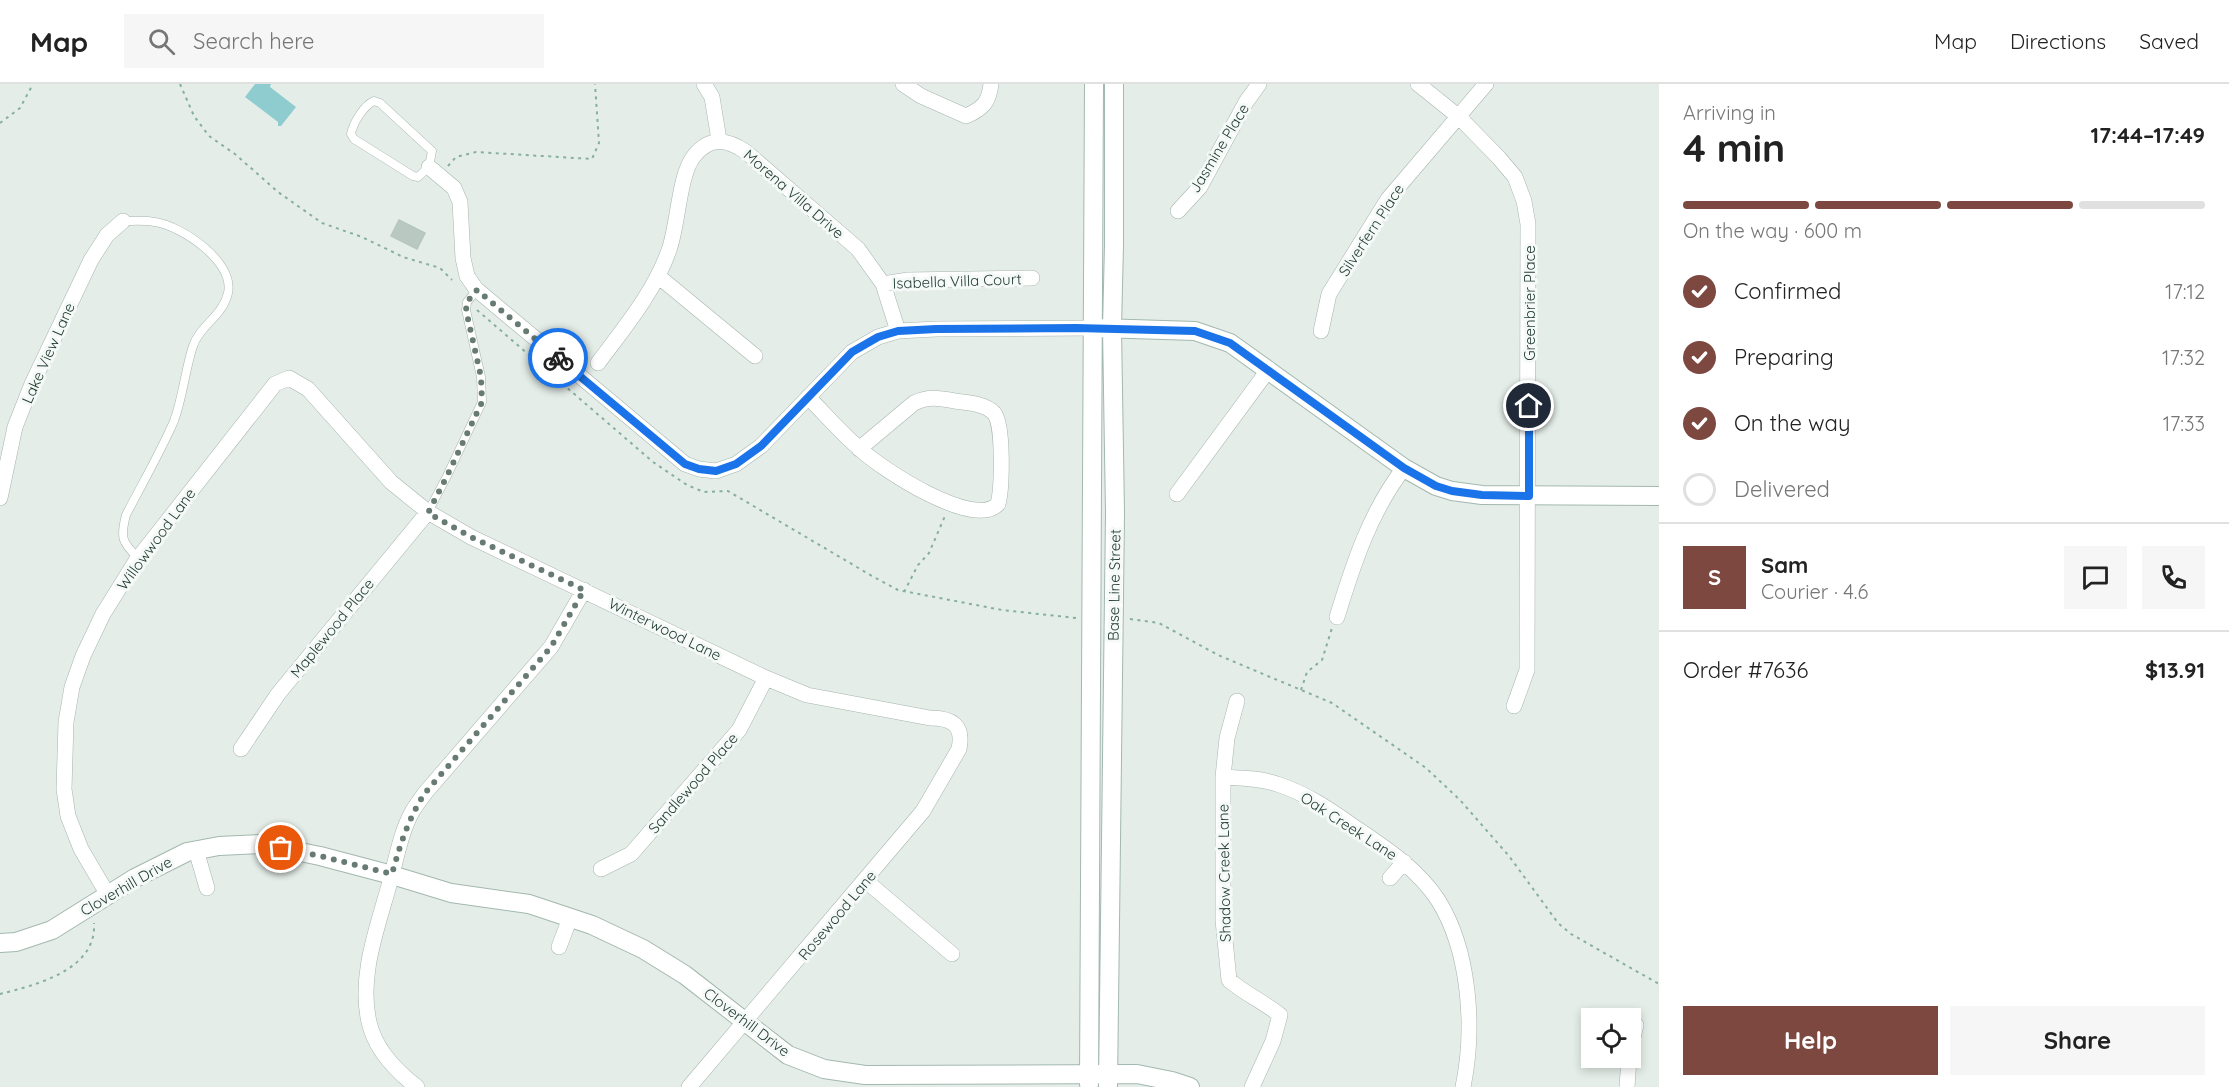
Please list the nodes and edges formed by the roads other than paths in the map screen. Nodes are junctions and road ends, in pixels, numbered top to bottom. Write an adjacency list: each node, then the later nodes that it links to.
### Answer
1 (704, 84): 10 (street)
2 (903, 84): 3 (street)
3 (991, 84)
4 (1094, 84): 18 (main road, Base Line Street)
5 (1114, 84): 19 (main road, Base Line Street)
6 (1259, 84): 12 (street, Jasmine Place)
7 (1418, 84): 9 (street, Greenbrier Place)
8 (1486, 84): 9 (street, Silverfern Place)
9 (1458, 117): 21 (street, Silverfern Place); 30 (street, Greenbrier Place)
10 (719, 140): 14 (street); 16 (street, Morena Villa Drive)
11 (434, 171): 11 (lane); 17 (street)
12 (1178, 211)
13 (123, 221): 32 (street, Lake View Lane); 34 (lane)
14 (658, 276): 22 (street); 23 (street)
15 (1032, 278): 16 (street, Isabella Villa Court)
16 (883, 284): 20 (street, Morena Villa Drive)
17 (477, 290): 26 (street); 33 (lane)
18 (1093, 328): 19 (main road); 20 (street); 58 (main road, Base Line Street)
19 (1112, 328): 24 (main road); 59 (main road, Base Line Street)
20 (898, 331): 26 (street)
21 (1321, 331)
22 (754, 356)
23 (598, 363)
24 (1269, 369): 28 (main road); 29 (street)
25 (289, 378): 33 (street, Winterwood Lane); 34 (street, Willowwood Lane)
26 (808, 397): 27 (street)
27 (859, 449): 27 (street)
28 (1404, 468): 30 (main road); 36 (street)
29 (1178, 494)
30 (1529, 496): 31 (main road); 39 (street, Greenbrier Place)
31 (1659, 496)
32 (0, 498)
33 (428, 513): 35 (street, Winterwood Lane); 41 (street, Maplewood Place)
34 (138, 558): 50 (street, Willowwood Lane)
35 (584, 590): 37 (street, Winterwood Lane); 46 (street)
36 (1337, 617)
37 (766, 678): 40 (street, Winterwood Lane); 45 (street, Sandlewood Place)
38 (1237, 701): 42 (street, Shadow Creek Lane)
39 (1514, 706)
40 (958, 729): 48 (street, Rosewood Lane)
41 (241, 749)
42 (1223, 777): 44 (street, Oak Creek Lane); 63 (street, Shadow Creek Lane)
43 (196, 850): 46 (main road, Cloverhill Drive); 49 (street); 50 (main road, Cloverhill Drive)
44 (1404, 862): 47 (street, Oak Creek Lane); 64 (street, Oak Creek Lane)
45 (601, 869)
46 (392, 874): 51 (main road, Cloverhill Drive); 60 (street)
47 (1390, 878)
48 (866, 881): 54 (street); 55 (street, Rosewood Lane)
49 (207, 888)
50 (108, 895): 52 (main road, Cloverhill Drive)
51 (570, 918): 53 (street); 55 (main road, Cloverhill Drive)
52 (0, 943)
53 (559, 947)
54 (952, 954)
55 (745, 1022): 57 (main road, Cloverhill Drive); 61 (street, Rosewood Lane)
56 (1628, 1068): 65 (street)
57 (963, 1080): 58 (main road, Cloverhill Drive)
58 (1089, 1081): 59 (main road, Cloverhill Drive)
59 (1108, 1081): 62 (main road, Cloverhill Drive)
60 (417, 1087)
61 (689, 1087)
62 (1190, 1087)
63 (1252, 1087)
64 (1463, 1087)
65 (1627, 1087)

